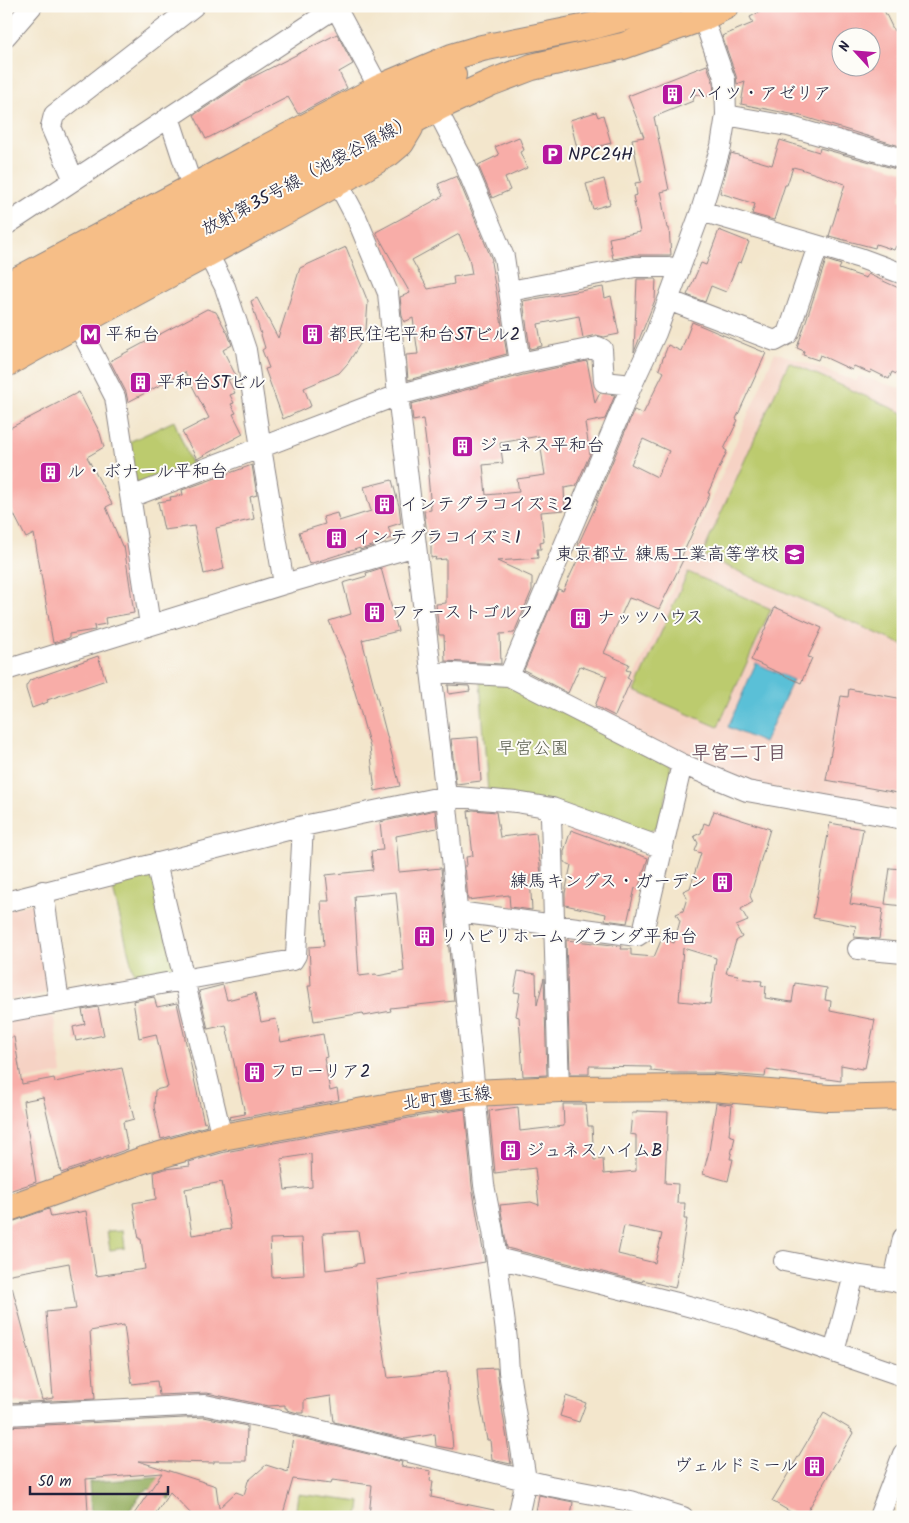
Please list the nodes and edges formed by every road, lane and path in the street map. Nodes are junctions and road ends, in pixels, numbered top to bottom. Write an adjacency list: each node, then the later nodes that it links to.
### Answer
1 (194, 6): 14 (street)
2 (668, 6): 7 (main road)
3 (726, 6): 6 (main road, 放射第35号線（池袋谷原線）)
4 (336, 7): 9 (street); 12 (street)
5 (29, 8): 8 (street)
6 (700, 12): 10 (main road, 放射第35号線（池袋谷原線）); 11 (street)
7 (597, 25): 9 (main road); 26 (main road, 放射第35号線（池袋谷原線）)
8 (6, 36)
9 (379, 88): 16 (main road)
10 (428, 112): 15 (main road); 24 (street); 28 (main road, 放射第35号線（池袋谷原線）)
11 (726, 115): 13 (street); 17 (street)
12 (169, 117): 14 (street); 16 (street)
13 (903, 159)
14 (74, 180): 18 (street)
15 (338, 183): 20 (main road); 32 (street)
16 (192, 187): 23 (main road)
17 (701, 211): 19 (street); 21 (street)
18 (6, 225)
19 (818, 246): 22 (street); 25 (street)
20 (208, 254): 27 (main road); 33 (street)
21 (679, 269): 24 (street); 25 (street)
22 (903, 274)
23 (6, 286)
24 (510, 291): 29 (street)
25 (668, 300): 31 (street)
26 (6, 313)
27 (77, 323): 30 (main road); 34 (street)
28 (6, 336)
29 (520, 363): 31 (street); 32 (street)
30 (6, 364)
31 (631, 387): 40 (street)
32 (398, 396): 33 (street); 35 (street)
33 (261, 448): 34 (street); 36 (street)
34 (131, 497): 37 (street)
35 (416, 546): 36 (street); 39 (street)
36 (284, 584): 37 (street)
37 (150, 625): 38 (street)
38 (6, 670)
39 (432, 672): 40 (street); 42 (street)
40 (509, 676): 41 (street)
41 (682, 764): 44 (street); 46 (street)
42 (446, 796): 43 (street); 45 (street); 50 (street)
43 (552, 808): 46 (street); 51 (street)
44 (903, 819)
45 (303, 826): 47 (street); 54 (street)
46 (663, 848): 51 (street)
47 (156, 863): 48 (street); 54 (street)
48 (43, 892): 49 (street); 55 (street)
49 (6, 902)
50 (458, 912): 51 (street); 58 (street)
51 (554, 925): 57 (street)
52 (858, 949): 53 (street)
53 (903, 953)
54 (184, 980): 55 (street); 60 (street)
55 (59, 1002): 56 (street)
56 (6, 1012)
57 (559, 1089): 58 (main road, 北町豊玉線); 59 (main road, 北町豊玉線)
58 (474, 1094): 60 (main road, 北町豊玉線); 63 (street)
59 (903, 1096)
60 (222, 1137): 61 (main road, 北町豊玉線)
61 (6, 1209)
62 (903, 1238): 66 (street)
63 (497, 1258): 67 (street); 71 (street)
64 (784, 1261): 65 (street)
65 (854, 1275): 66 (street); 67 (street)
66 (898, 1282)
67 (834, 1352): 68 (street)
68 (903, 1376)
69 (6, 1415): 71 (street)
70 (903, 1454): 74 (street)
71 (526, 1480): 72 (street); 73 (street)
72 (518, 1517)
73 (682, 1517)
74 (879, 1517)

